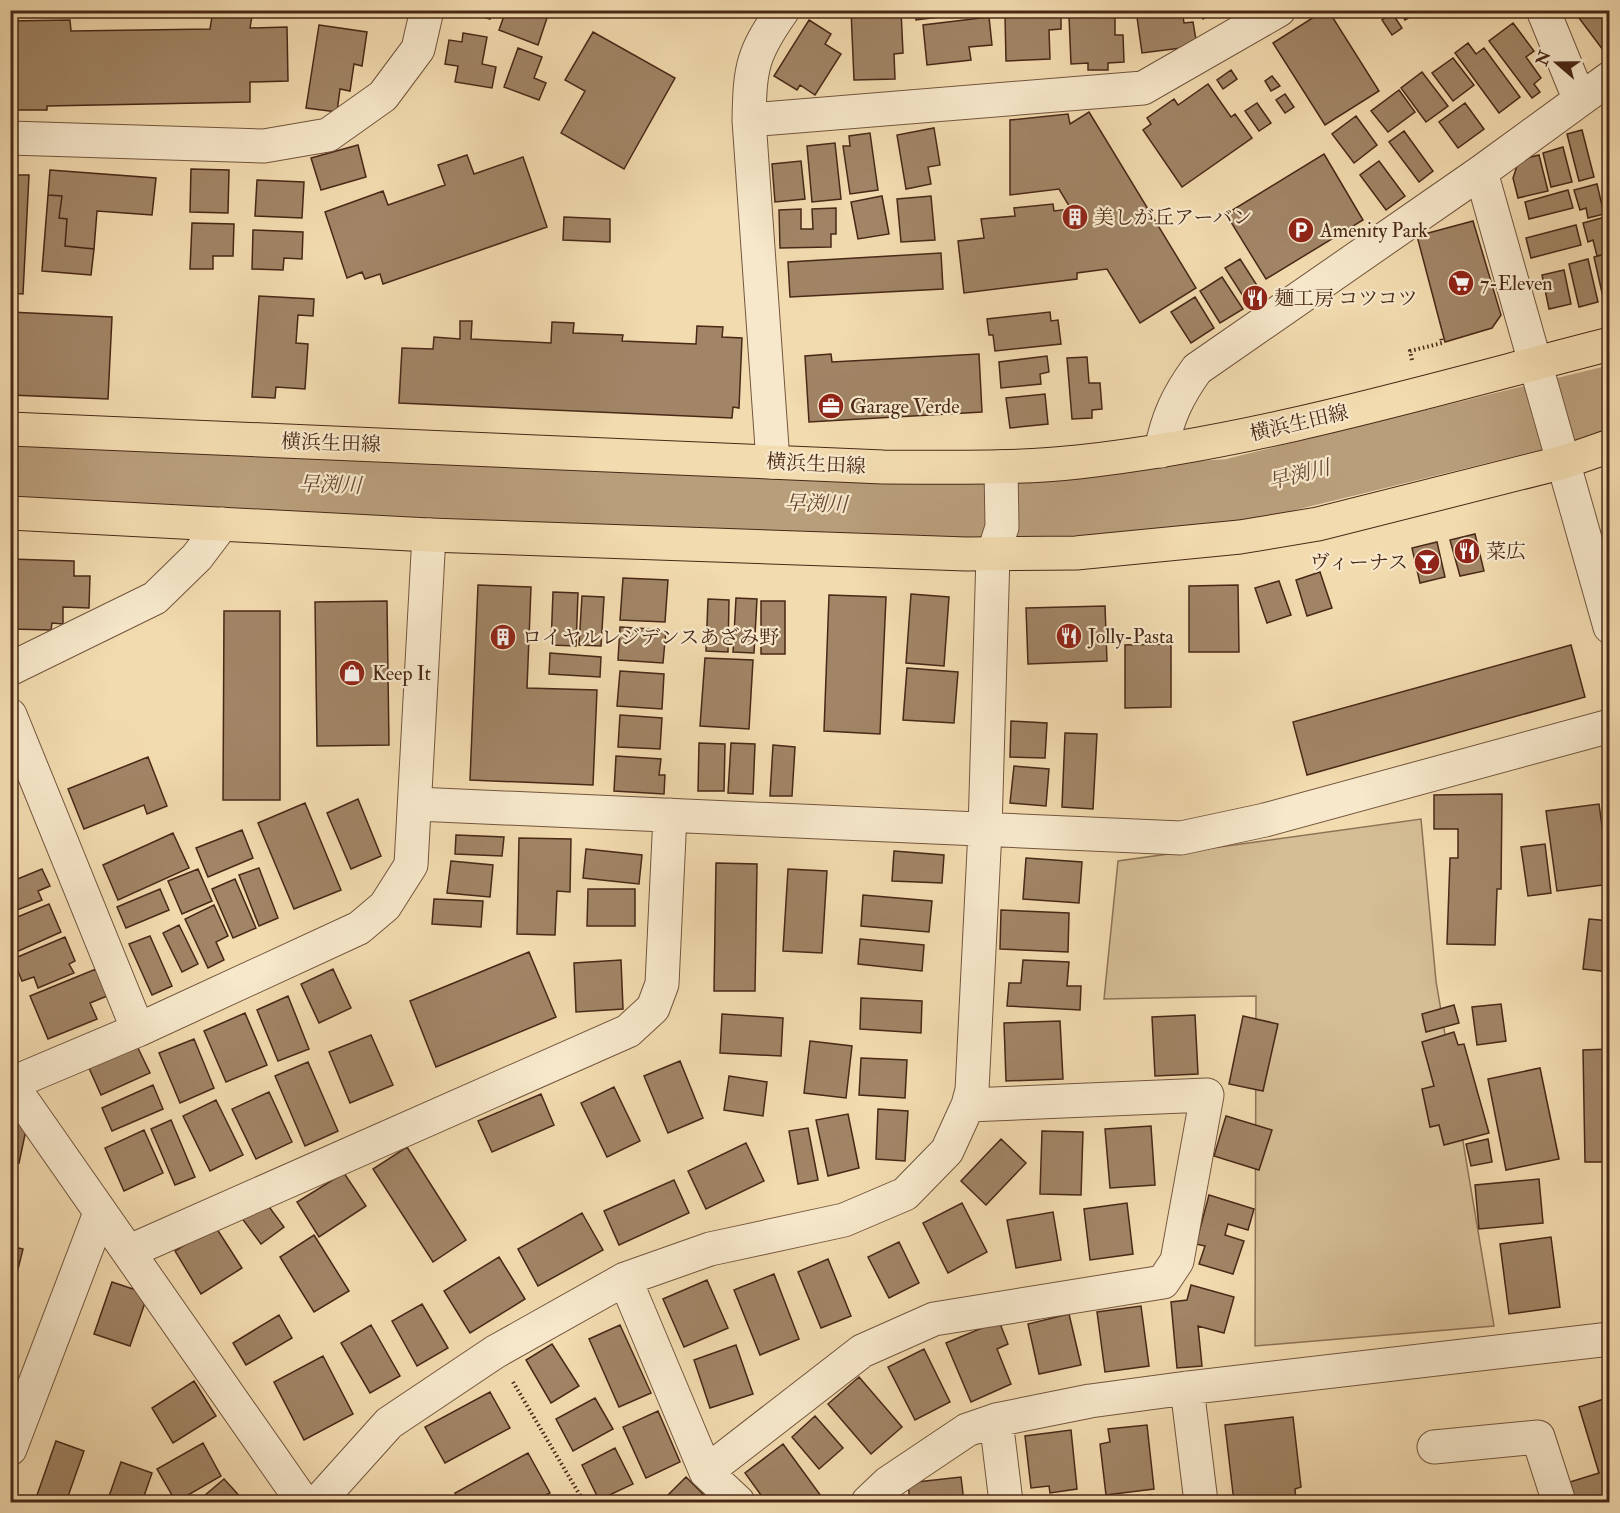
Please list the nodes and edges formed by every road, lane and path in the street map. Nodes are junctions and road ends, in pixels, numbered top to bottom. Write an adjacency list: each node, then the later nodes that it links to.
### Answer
1 (427, 10): 8 (street)
2 (783, 10): 7 (street)
3 (1279, 10): 7 (street)
4 (1543, 10): 6 (street)
5 (1610, 78): 6 (street)
6 (1579, 98): 9 (street)
7 (749, 120): 18 (street)
8 (10, 138)
9 (1481, 172): 13 (street); 16 (street)
10 (1441, 337): 12 (path)
11 (1610, 344): 13 (main road, 横浜生田線)
12 (1412, 361)
13 (1539, 377): 16 (main road, 横浜生田線); 17 (street)
14 (10, 429): 18 (main road, 横浜生田線)
15 (1610, 446): 17 (main road)
16 (1161, 451): 19 (main road, 横浜生田線)
17 (1560, 451): 23 (main road); 24 (street)
18 (773, 462): 19 (main road, 横浜生田線)
19 (1001, 480): 23 (street)
20 (10, 513): 21 (main road)
21 (222, 524): 22 (main road); 25 (street)
22 (429, 535): 23 (main road); 28 (street)
23 (997, 541): 30 (street)
24 (1610, 627)
25 (10, 669)
26 (10, 715): 31 (street)
27 (1610, 726): 30 (street)
28 (416, 804): 29 (street); 31 (street)
29 (670, 815): 30 (street); 35 (street)
30 (985, 830): 33 (street)
31 (138, 1030): 32 (street)
32 (11, 1084): 34 (street)
33 (968, 1105): 36 (street); 43 (street)
34 (100, 1213): 35 (street); 42 (street)
35 (130, 1251): 44 (street)
36 (625, 1279): 38 (street); 43 (street)
37 (1610, 1340): 39 (street)
38 (500, 1361): 45 (street); 46 (path)
39 (1187, 1388): 40 (street); 50 (street)
40 (996, 1420): 48 (street); 49 (street)
41 (1434, 1448): 51 (street)
42 (10, 1449)
43 (706, 1472): 47 (street)
44 (303, 1503)
45 (318, 1503)
46 (584, 1503)
47 (738, 1503)
48 (868, 1503)
49 (1006, 1503)
50 (1201, 1503)
51 (1559, 1503)

